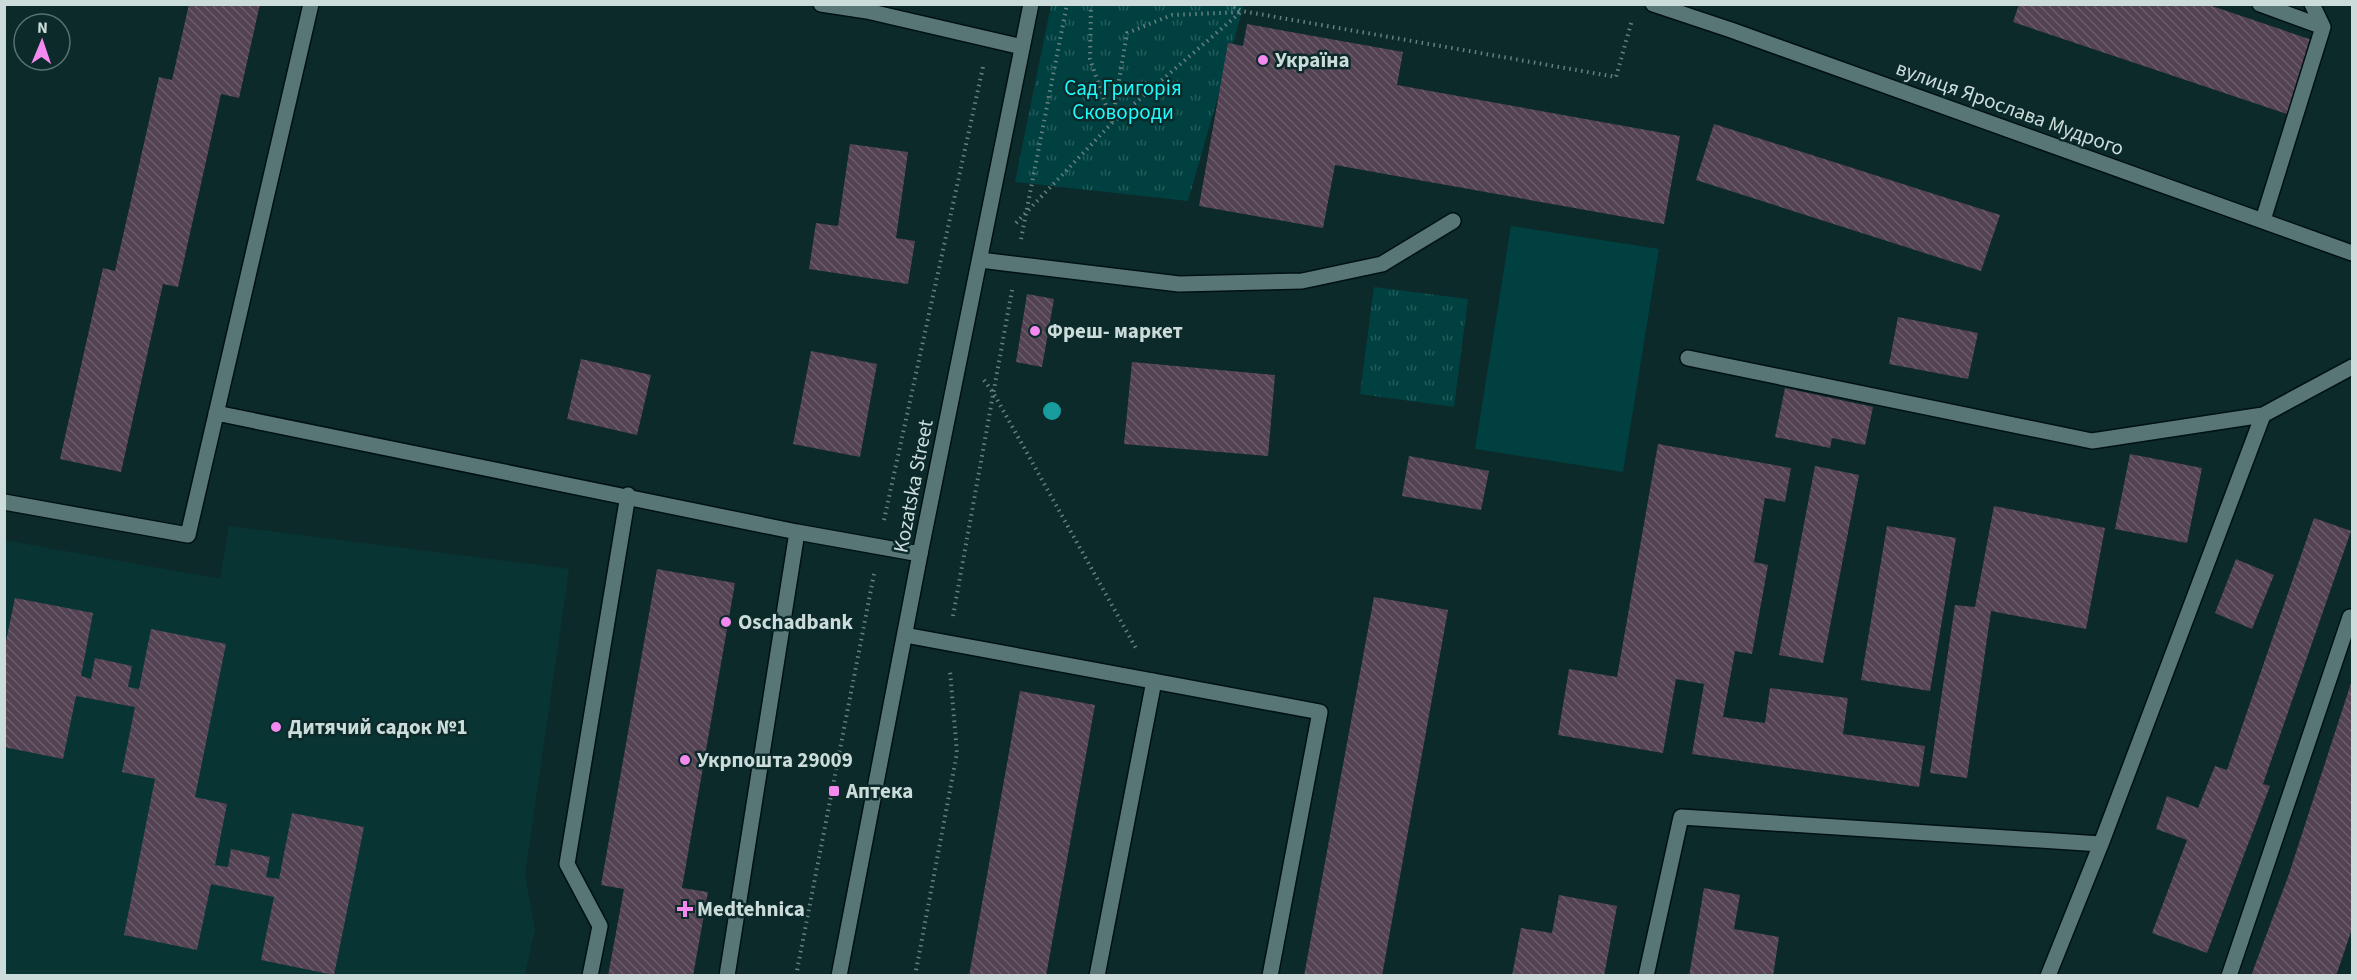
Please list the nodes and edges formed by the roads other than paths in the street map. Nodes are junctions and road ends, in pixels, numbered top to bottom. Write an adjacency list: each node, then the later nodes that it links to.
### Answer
1 (311, 4): 16 (street)
2 (821, 4): 7 (street)
3 (1031, 4): 9 (street, Kozatska Street)
4 (1653, 4): 10 (street, вулиця Ярослава Мудрого)
5 (2260, 4): 8 (street)
6 (2312, 4): 8 (street)
7 (867, 8): 9 (street)
8 (2323, 27): 10 (street)
9 (1022, 47): 13 (street, Kozatska Street)
10 (2263, 220): 12 (street, вулиця Ярослава Мудрого)
11 (1453, 221): 13 (street)
12 (2352, 253)
13 (980, 260): 21 (street, Kozatska Street)
14 (1688, 358): 17 (street)
15 (2352, 367): 17 (street)
16 (216, 413): 18 (street); 19 (street)
17 (2263, 415): 25 (street)
18 (628, 495): 20 (street); 26 (street)
19 (4, 502)
20 (797, 531): 21 (street); 27 (street)
21 (920, 555): 23 (street, Kozatska Street)
22 (2352, 619): 33 (street)
23 (905, 635): 24 (street); 28 (street, Kozatska Street)
24 (1154, 681): 29 (street); 30 (street)
25 (2101, 844): 31 (street); 32 (street)
26 (590, 975)
27 (727, 975)
28 (839, 975)
29 (1097, 975)
30 (1270, 975)
31 (1646, 975)
32 (2048, 975)
33 (2229, 975)

